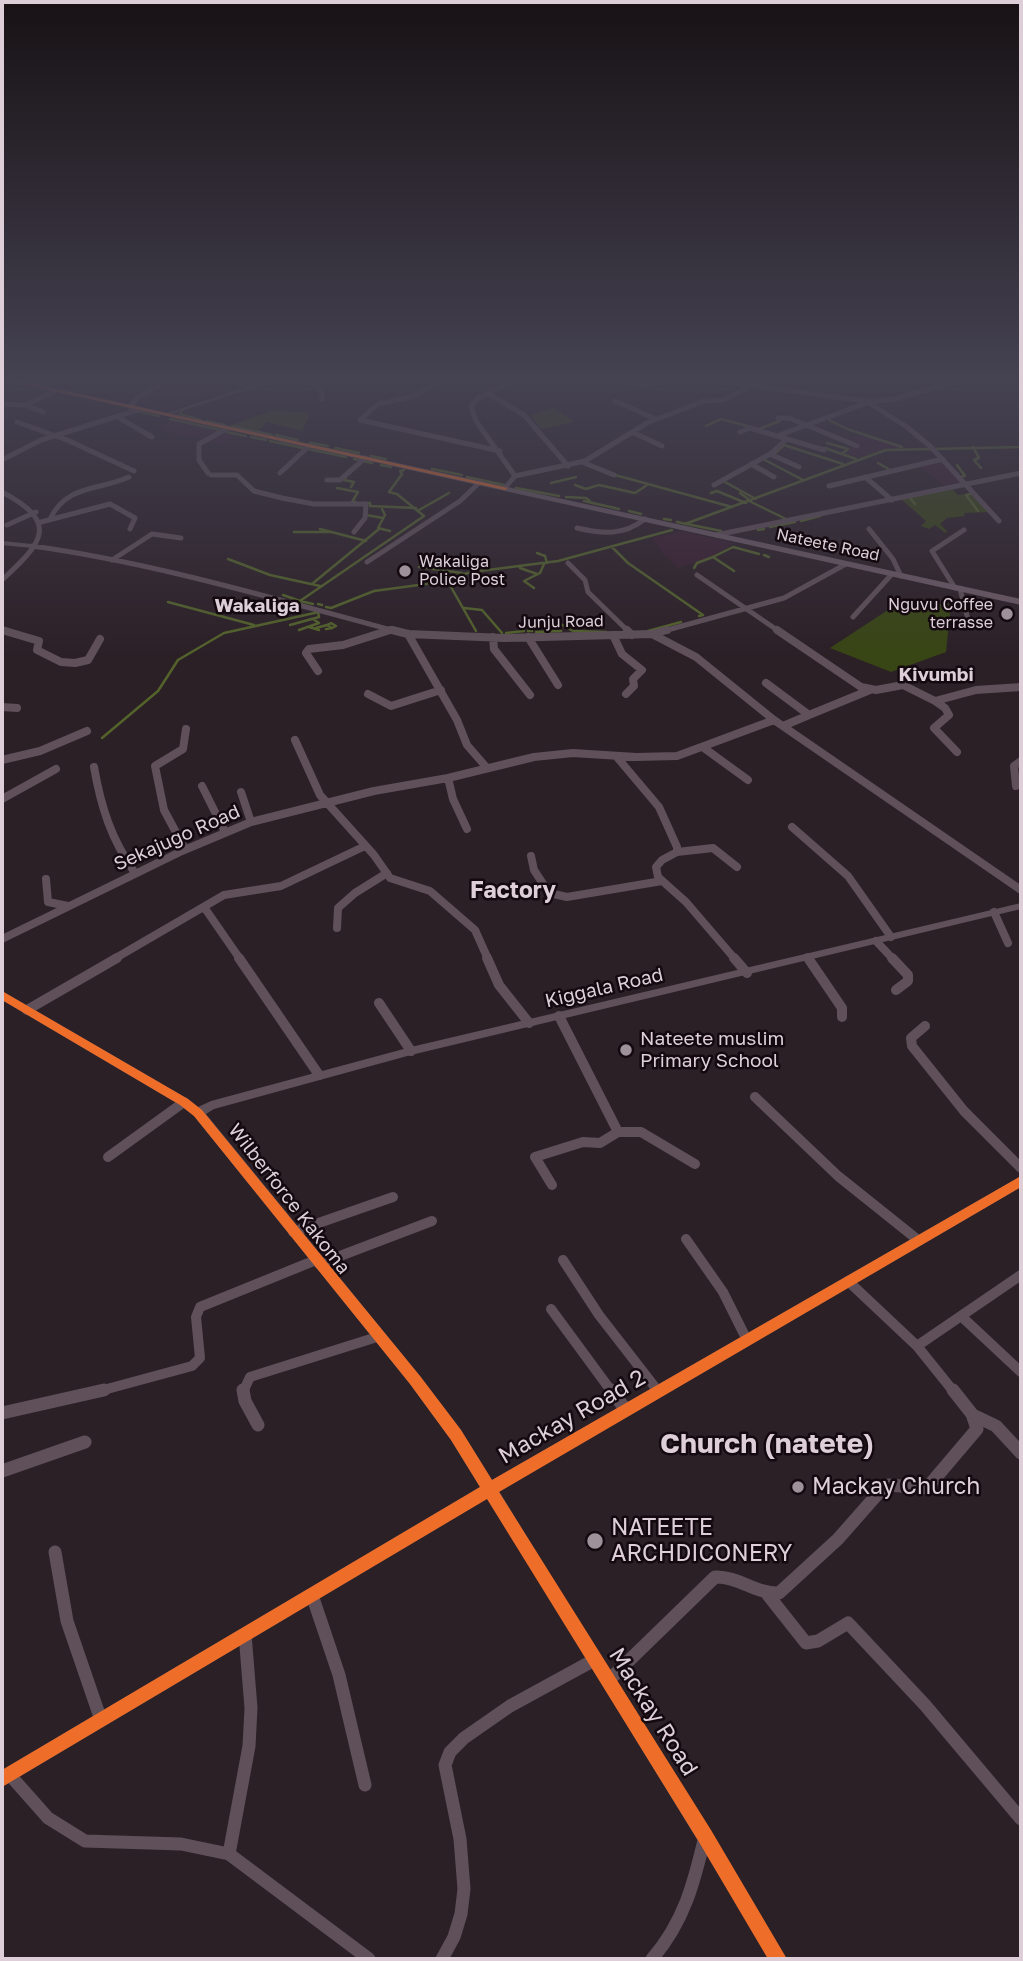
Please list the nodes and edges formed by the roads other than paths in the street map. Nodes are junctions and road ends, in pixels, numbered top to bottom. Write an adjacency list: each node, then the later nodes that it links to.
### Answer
1 (209, 474): 34 (street)
2 (347, 474): 16 (street)
3 (440, 474): 17 (main road, Nateete Road)
4 (528, 474): 12 (street)
5 (610, 474): 11 (street)
6 (736, 474): 18 (street)
7 (765, 474): 14 (street)
8 (884, 474): 15 (street)
9 (955, 474): 19 (street)
10 (1019, 474): 19 (street)
11 (614, 475)
12 (515, 476): 21 (street)
13 (129, 477): 25 (street)
14 (774, 477)
15 (865, 478): 20 (street); 23 (street)
16 (327, 480)
17 (481, 482): 21 (main road, Nateete Road); 40 (street)
18 (714, 485)
19 (966, 485): 23 (street); 27 (street)
20 (829, 486)
21 (505, 488): 26 (main road, Nateete Road)
22 (2, 492): 24 (street)
23 (892, 500): 35 (street)
24 (36, 512): 28 (street); 29 (street)
25 (50, 519): 28 (street); 31 (street)
26 (645, 519): 30 (street); 35 (main road, Nateete Road)
27 (999, 521)
28 (41, 522): 38 (street)
29 (7, 525)
30 (577, 528)
31 (130, 529)
32 (869, 529): 44 (street)
33 (964, 530): 46 (street)
34 (354, 532)
35 (716, 535): 42 (main road, Nateete Road)
36 (181, 538): 39 (street)
37 (2, 543): 38 (street)
38 (32, 546): 39 (street, Junju Road); 45 (street)
39 (112, 560): 51 (street, Junju Road)
40 (367, 562)
41 (568, 563): 56 (street)
42 (846, 564): 44 (main road, Nateete Road); 48 (street, Junju Road)
43 (697, 575): 48 (street)
44 (897, 575): 46 (main road, Nateete Road); 49 (street)
45 (2, 580)
46 (957, 588): 47 (main road, Nateete Road); 50 (street)
47 (1021, 603)
48 (744, 608): 54 (street, Junju Road); 65 (street)
49 (853, 617)
50 (970, 628)
51 (393, 629): 53 (street, Junju Road); 60 (street)
52 (2, 630): 59 (street)
53 (408, 634): 57 (street, Junju Road); 64 (street)
54 (652, 634): 56 (street, Junju Road); 73 (street)
55 (613, 635): 56 (street, Junju Road); 58 (street, Junju Road); 67 (street)
56 (632, 635)
57 (493, 637): 58 (street, Junju Road); 68 (street)
58 (528, 637): 62 (street)
59 (100, 639)
60 (318, 671)
61 (766, 683): 72 (street)
62 (558, 685)
63 (1021, 687): 69 (street)
64 (441, 690): 66 (street); 84 (street)
65 (870, 690): 69 (street); 72 (street)
66 (368, 694)
67 (626, 694)
68 (530, 695)
69 (935, 701): 79 (street)
70 (2, 707): 71 (street)
71 (17, 708)
72 (809, 715): 74 (street)
73 (774, 720): 74 (street); 78 (street, Sekajugo Road)
74 (783, 726): 106 (street)
75 (186, 729): 98 (street)
76 (87, 731): 81 (street)
77 (295, 740): 92 (street)
78 (704, 748): 80 (street, Sekajugo Road); 87 (street)
79 (957, 752)
80 (616, 756): 84 (street, Sekajugo Road); 99 (street)
81 (2, 760)
82 (1021, 761): 89 (street)
83 (94, 767): 102 (street)
84 (487, 768): 86 (street, Sekajugo Road)
85 (56, 769): 91 (street)
86 (448, 778): 92 (street, Sekajugo Road); 95 (street)
87 (748, 780)
88 (202, 786): 96 (street)
89 (1016, 786)
90 (241, 792): 93 (street)
91 (2, 799)
92 (327, 802): 93 (street, Sekajugo Road); 97 (street)
93 (251, 822): 96 (street, Sekajugo Road)
94 (792, 827): 112 (street)
95 (467, 828)
96 (225, 832): 98 (street, Sekajugo Road)
97 (365, 846): 103 (street); 109 (street)
98 (185, 849): 102 (street, Sekajugo Road)
99 (677, 852): 101 (street); 105 (street)
100 (531, 856): 105 (street)
101 (737, 867)
102 (135, 873): 107 (street, Sekajugo Road)
103 (387, 873): 111 (street); 124 (street)
104 (46, 879): 107 (street)
105 (662, 881): 117 (street)
106 (1021, 890)
107 (68, 906): 113 (street, Sekajugo Road)
108 (1021, 906): 110 (street, Kiggala Road)
109 (204, 907): 121 (street); 127 (street)
110 (994, 912): 112 (street, Kiggala Road); 115 (street)
111 (337, 929)
112 (891, 937): 114 (street, Kiggala Road)
113 (2, 939)
114 (876, 941): 116 (street, Kiggala Road); 118 (street)
115 (1008, 943)
116 (808, 958): 117 (street, Kiggala Road); 123 (street)
117 (747, 972): 122 (street, Kiggala Road)
118 (897, 990)
119 (2, 995): 121 (street, Wilberforce Kakoma)
120 (379, 1003): 126 (street)
121 (27, 1010): 129 (street, Wilberforce Kakoma)
122 (559, 1016): 124 (street, Kiggala Road); 131 (street)
123 (842, 1017)
124 (529, 1023): 126 (street, Kiggala Road)
125 (925, 1026): 134 (street)
126 (411, 1051): 127 (street, Kiggala Road)
127 (320, 1074): 130 (street, Kiggala Road)
128 (755, 1097): 141 (street)
129 (184, 1102): 130 (street, Wilberforce Kakoma); 132 (street)
130 (198, 1113): 139 (street, Wilberforce Kakoma)
131 (618, 1132): 133 (street); 136 (street)
132 (108, 1157)
133 (695, 1164)
134 (1021, 1168)
135 (1020, 1184): 141 (street, Mackay Road 2)
136 (552, 1185)
137 (393, 1197): 139 (street)
138 (432, 1221): 143 (street)
139 (293, 1232): 143 (street, Wilberforce Kakoma)
140 (686, 1239): 149 (street)
141 (918, 1240): 145 (street, Mackay Road 2)
142 (563, 1260): 152 (street)
143 (317, 1262): 148 (street, Wilberforce Kakoma); 154 (street)
144 (1021, 1275): 147 (street)
145 (848, 1281): 149 (street, Mackay Road 2); 150 (street)
146 (551, 1309): 153 (street)
147 (961, 1316): 150 (street); 151 (street)
148 (377, 1337): 156 (street); 160 (street, Wilberforce Kakoma)
149 (747, 1340): 152 (street, Mackay Road 2)
150 (917, 1346): 155 (street)
151 (1021, 1371)
152 (658, 1391): 153 (street, Mackay Road 2)
153 (626, 1410): 160 (street, Mackay Road 2)
154 (2, 1413)
155 (972, 1414): 158 (street); 163 (street)
156 (258, 1425)
157 (85, 1442): 159 (street)
158 (1020, 1450)
159 (2, 1471)
160 (490, 1489): 162 (street, Mackay Road 2); 165 (street, Mackay Road)
161 (55, 1552): 167 (street)
162 (312, 1595): 164 (street, Mackay Road 2); 169 (street)
163 (768, 1595): 166 (street); 170 (street)
164 (245, 1634): 167 (street, Mackay Road 2); 172 (street)
165 (596, 1659): 166 (street, Mackay Road); 174 (street)
166 (609, 1680): 171 (street, Mackay Road)
167 (101, 1720): 168 (street, Mackay Road 2)
168 (5, 1777): 172 (street)
169 (365, 1785)
170 (1021, 1819)
171 (705, 1836): 175 (street); 176 (street, Mackay Road)
172 (229, 1854): 173 (street)
173 (369, 1959)
174 (442, 1959)
175 (652, 1959)
176 (778, 1959)

